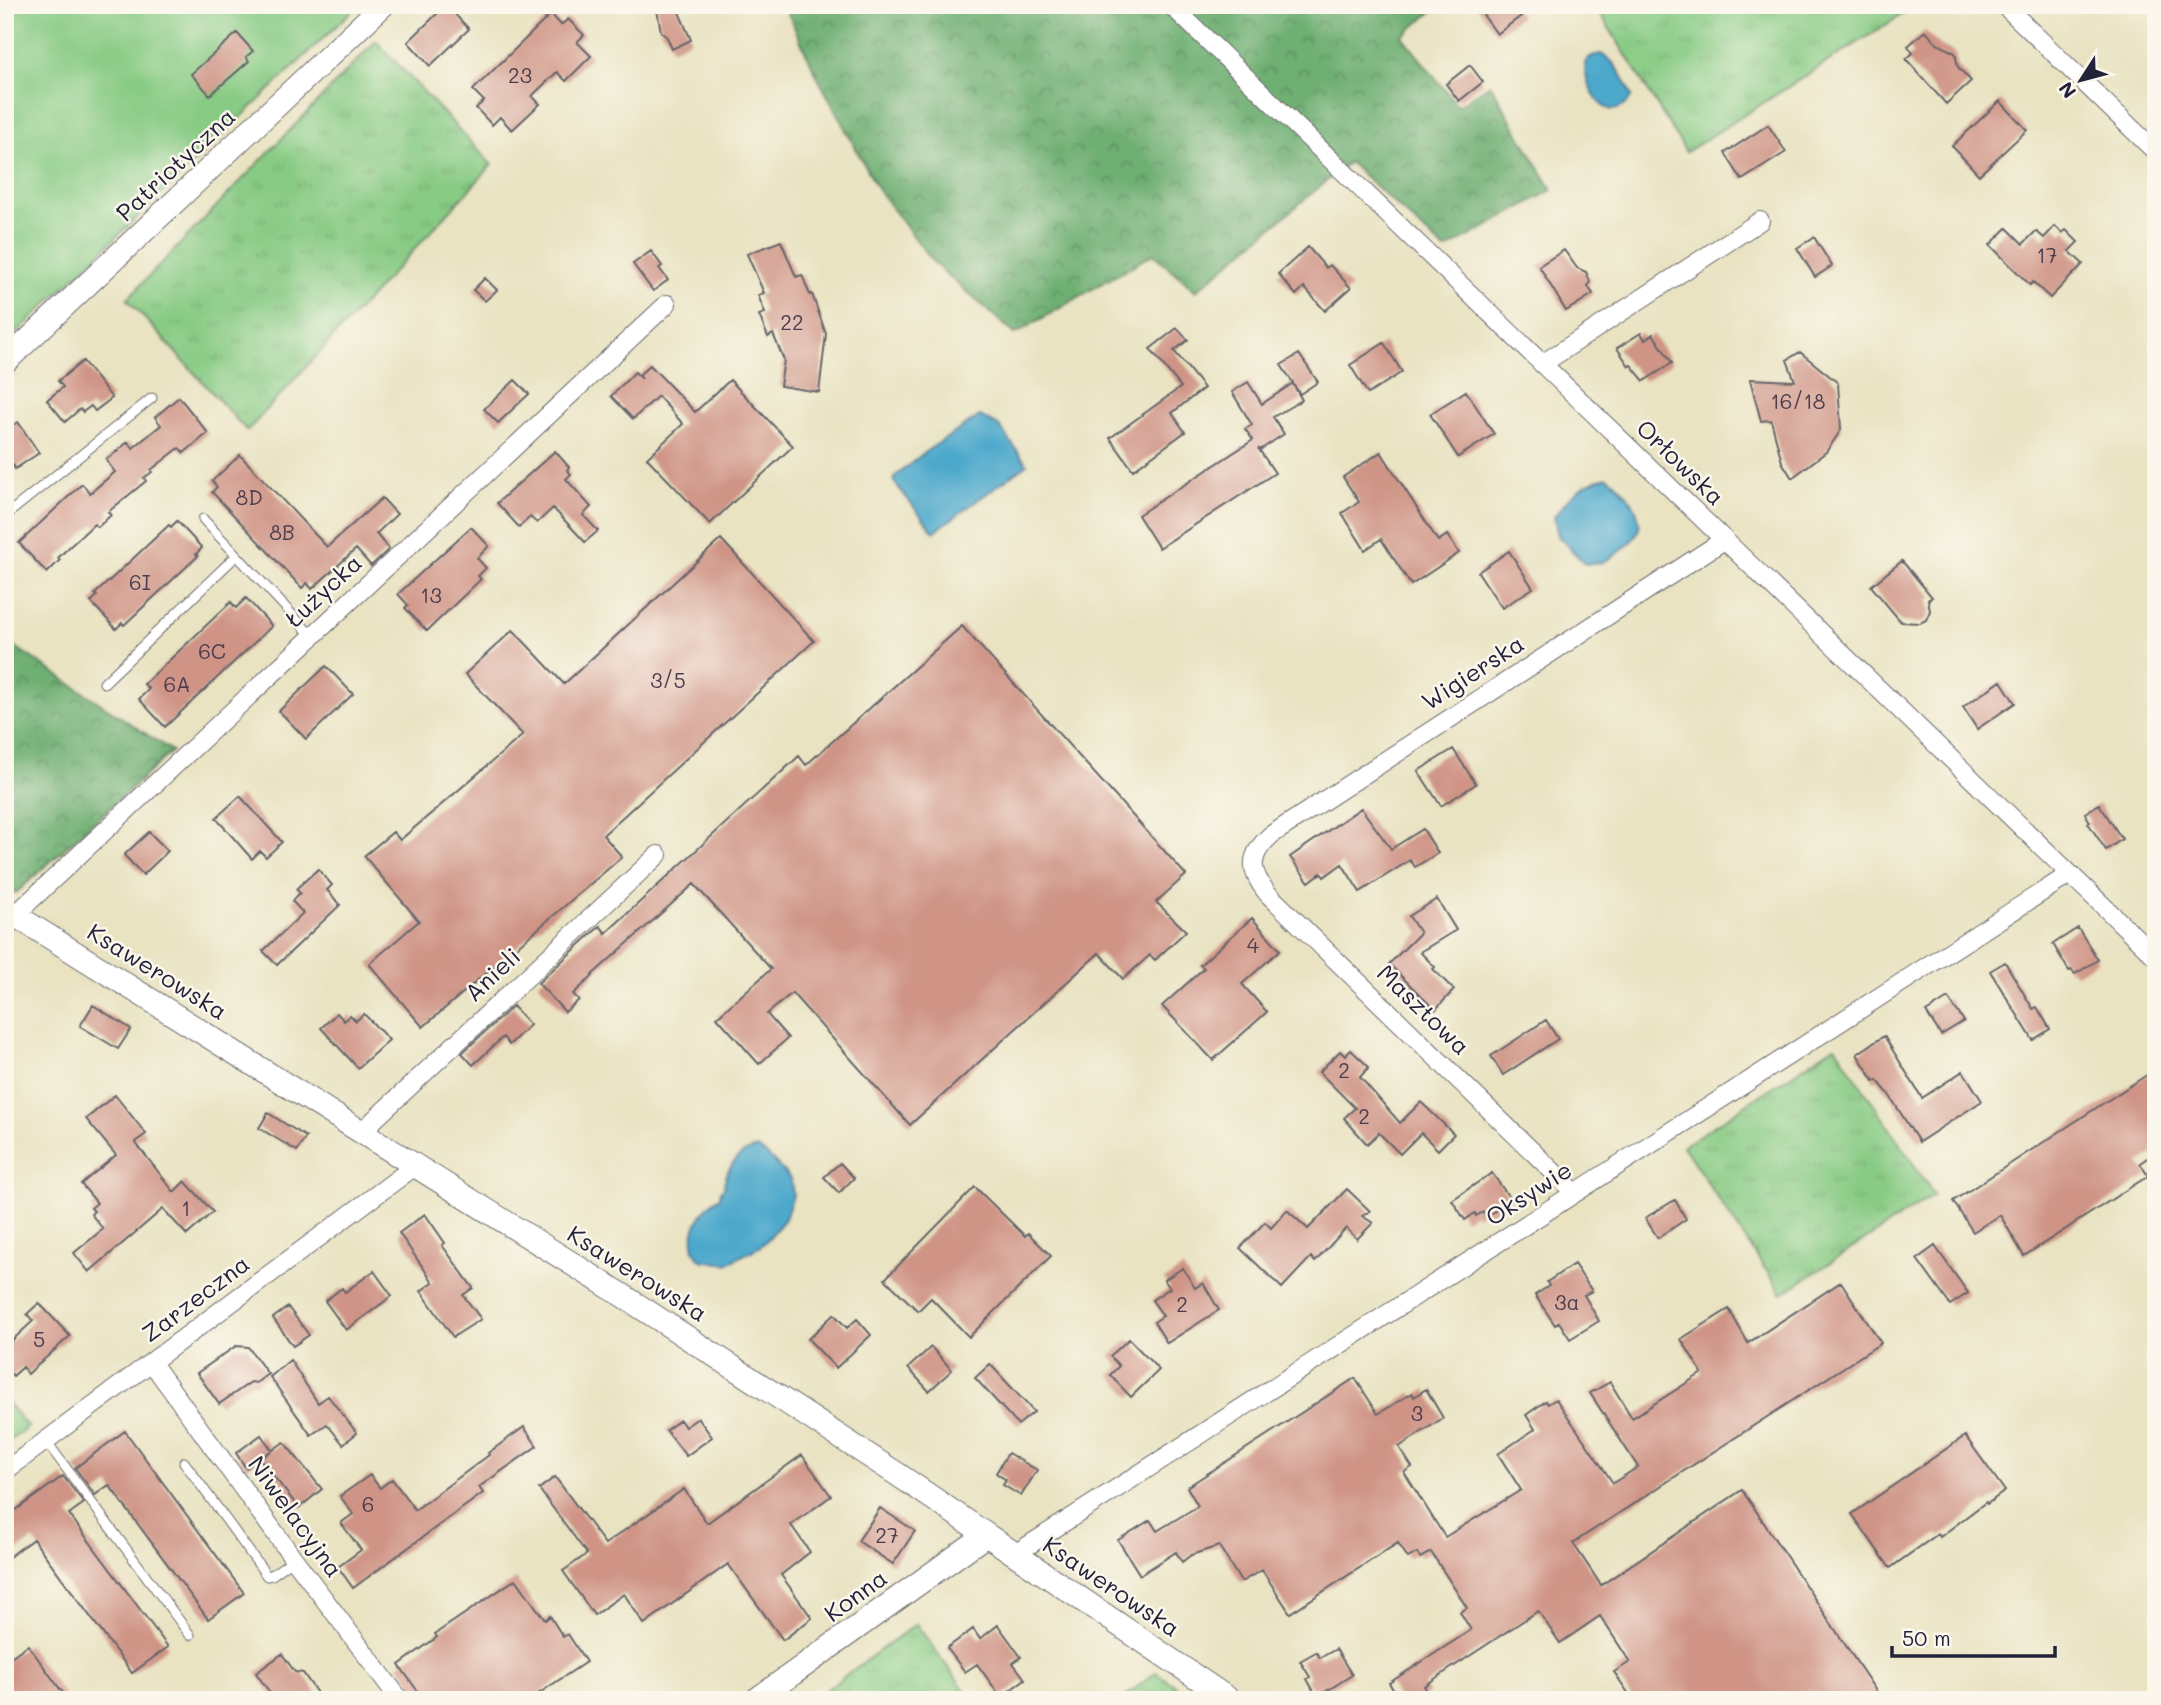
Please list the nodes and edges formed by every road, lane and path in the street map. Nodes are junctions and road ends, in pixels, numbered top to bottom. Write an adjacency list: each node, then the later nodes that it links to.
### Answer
1 (383, 5): 7 (street, Patriotyczna)
2 (1171, 5): 8 (street, Orłowska)
3 (2004, 5): 4 (street)
4 (2156, 152)
5 (1760, 221): 8 (street)
6 (667, 304): 14 (street, Łużycka)
7 (5, 362)
8 (1542, 364): 12 (street, Orłowska)
9 (152, 398): 10 (lane)
10 (5, 516)
11 (203, 519): 13 (lane)
12 (1724, 540): 16 (street, Wigierska); 18 (street, Orłowska)
13 (236, 556): 14 (lane); 15 (lane)
14 (312, 636): 19 (street, Łużycka)
15 (104, 683)
16 (1254, 853): 23 (street, Masztowa)
17 (658, 855): 21 (street, Anieli)
18 (2070, 874): 20 (street, Orłowska); 23 (street, Oksywie)
19 (10, 912): 21 (street, Ksawerowska)
20 (2156, 957)
21 (362, 1131): 22 (street, Ksawerowska)
22 (415, 1166): 24 (street, Zarzeczna); 28 (street, Ksawerowska)
23 (1575, 1193): 29 (street, Oksywie)
24 (152, 1363): 25 (street, Zarzeczna); 30 (street, Niwelacyjna)
25 (46, 1441): 27 (street, Zarzeczna); 31 (lane)
26 (184, 1462): 30 (lane)
27 (5, 1471)
28 (986, 1535): 29 (street, Ksawerowska); 33 (street, Konna)
29 (1016, 1554): 34 (street, Ksawerowska)
30 (294, 1559): 32 (street, Niwelacyjna)
31 (190, 1635)
32 (400, 1700)
33 (756, 1700)
34 (1230, 1700)

